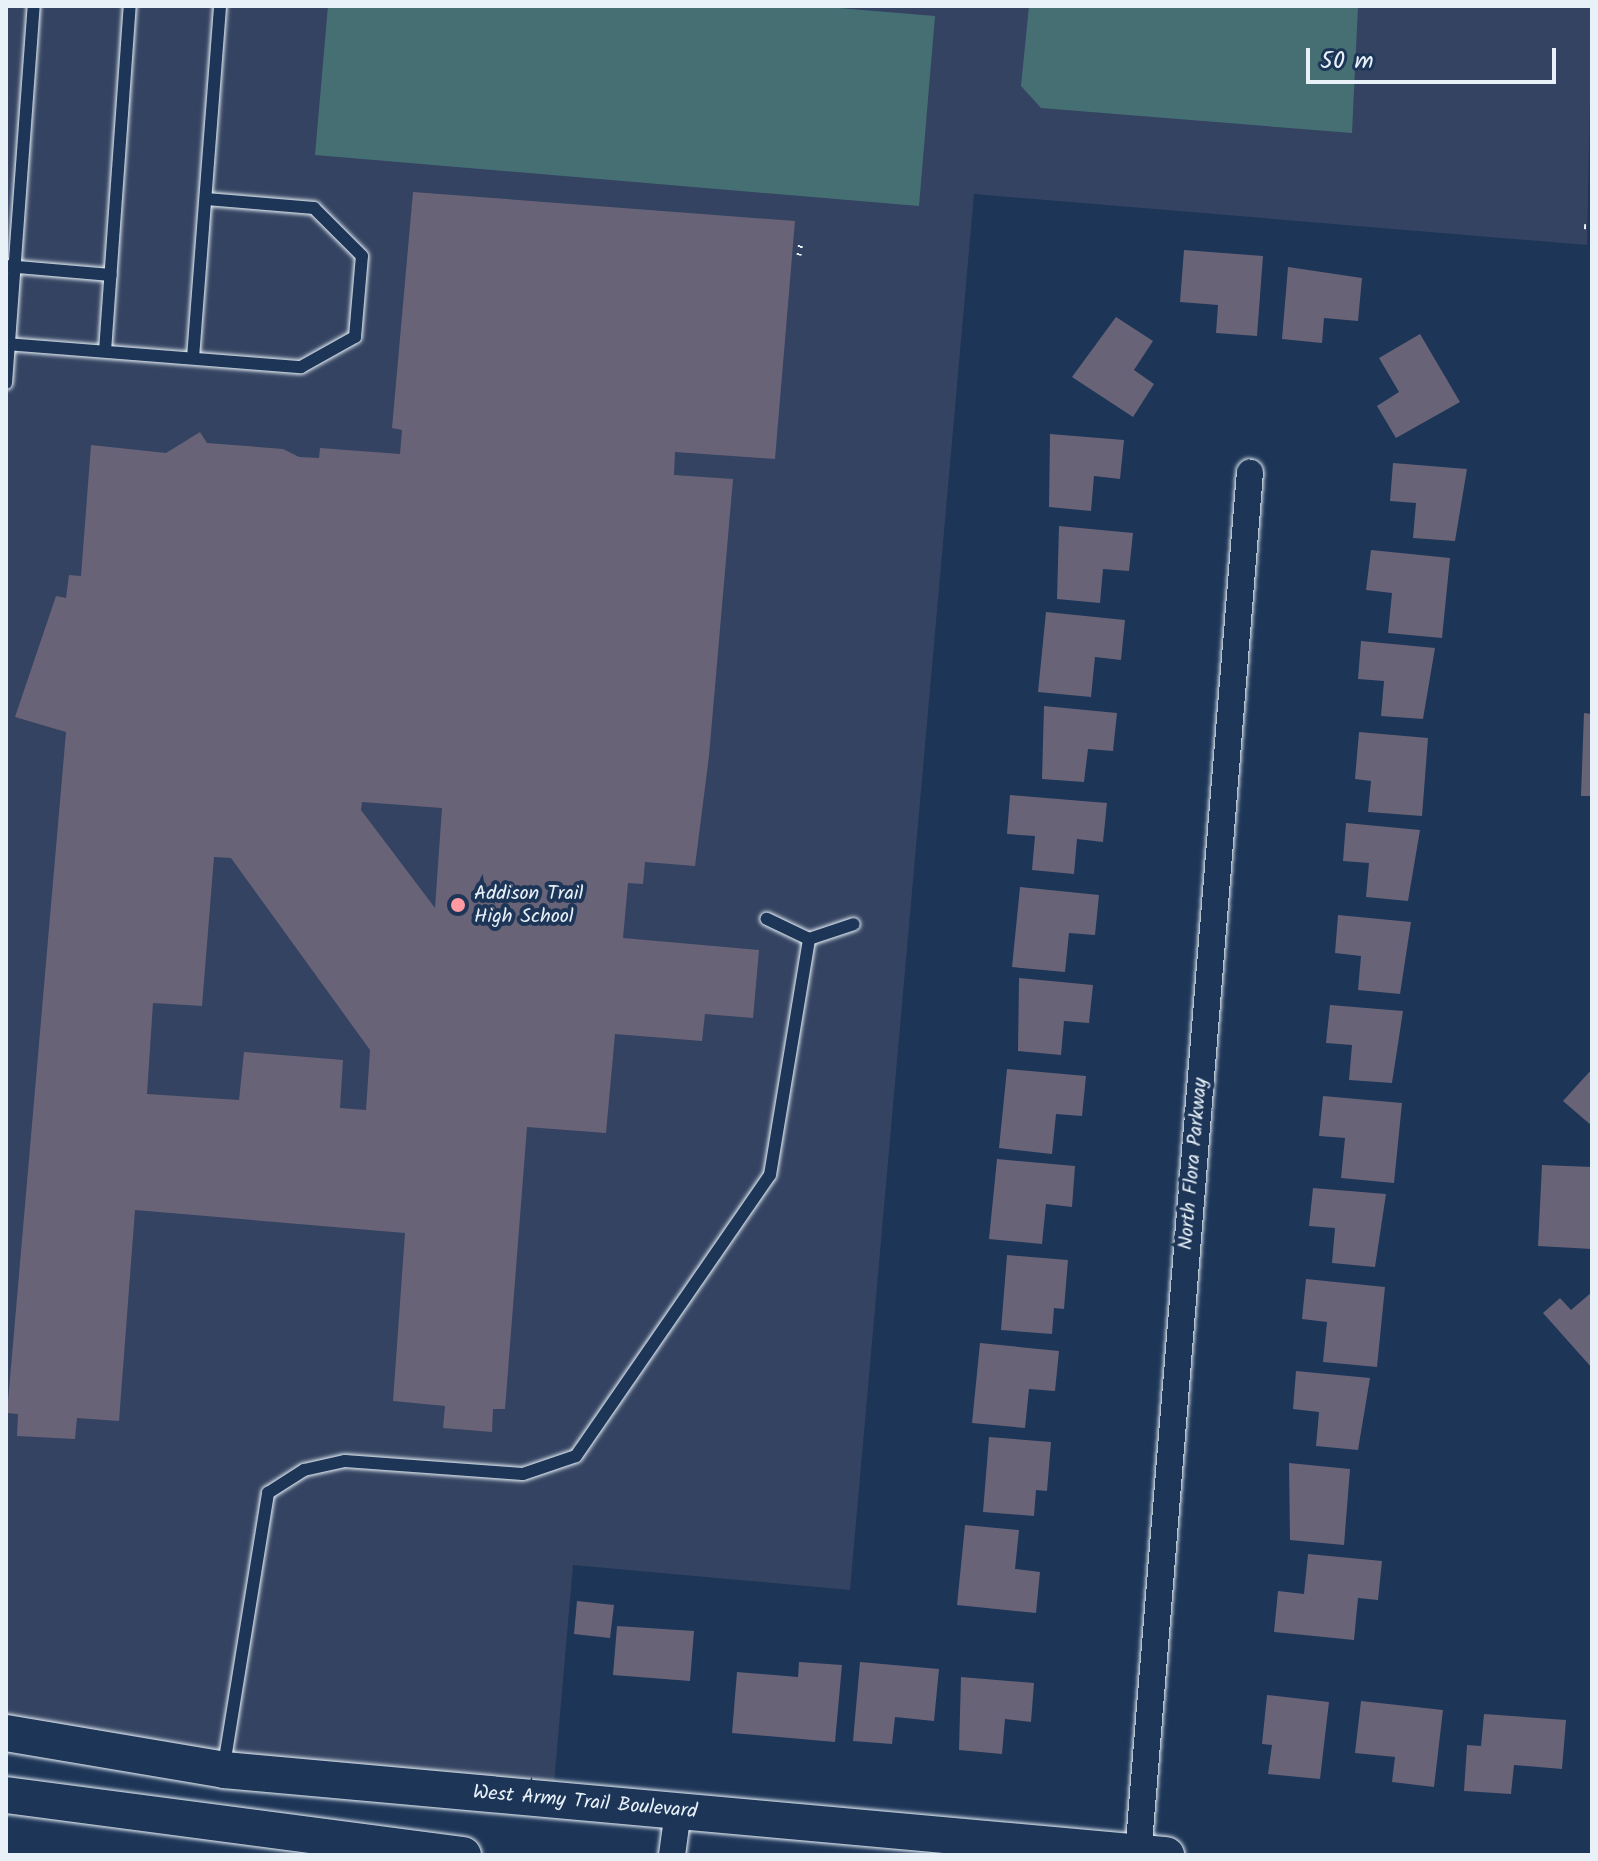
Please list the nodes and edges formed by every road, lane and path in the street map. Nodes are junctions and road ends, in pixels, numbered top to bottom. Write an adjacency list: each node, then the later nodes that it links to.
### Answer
1 (34, 6): 9 (lane)
2 (130, 6): 10 (lane)
3 (220, 6): 4 (lane)
4 (206, 199): 13 (lane); 13 (lane)
5 (1584, 226): 6 (path)
6 (1592, 227)
7 (801, 240): 8 (path)
8 (799, 255)
9 (10, 266): 10 (lane); 11 (lane)
10 (111, 275): 12 (lane)
11 (7, 344): 12 (lane); 14 (lane)
12 (105, 351): 13 (lane)
13 (193, 358)
14 (6, 383)
15 (1250, 473): 24 (street, North Flora Parkway)
16 (767, 919): 18 (lane)
17 (854, 924): 18 (lane)
18 (809, 939): 20 (lane)
19 (6, 1733): 20 (main road, West Army Trail Boulevard)
20 (224, 1770): 22 (main road, West Army Trail Boulevard); 23 (main road)
21 (6, 1795): 23 (main road)
22 (678, 1811): 24 (main road, West Army Trail Boulevard); 26 (street)
23 (212, 1824): 25 (main road)
24 (1148, 1854)
25 (463, 1855)
26 (672, 1855)

